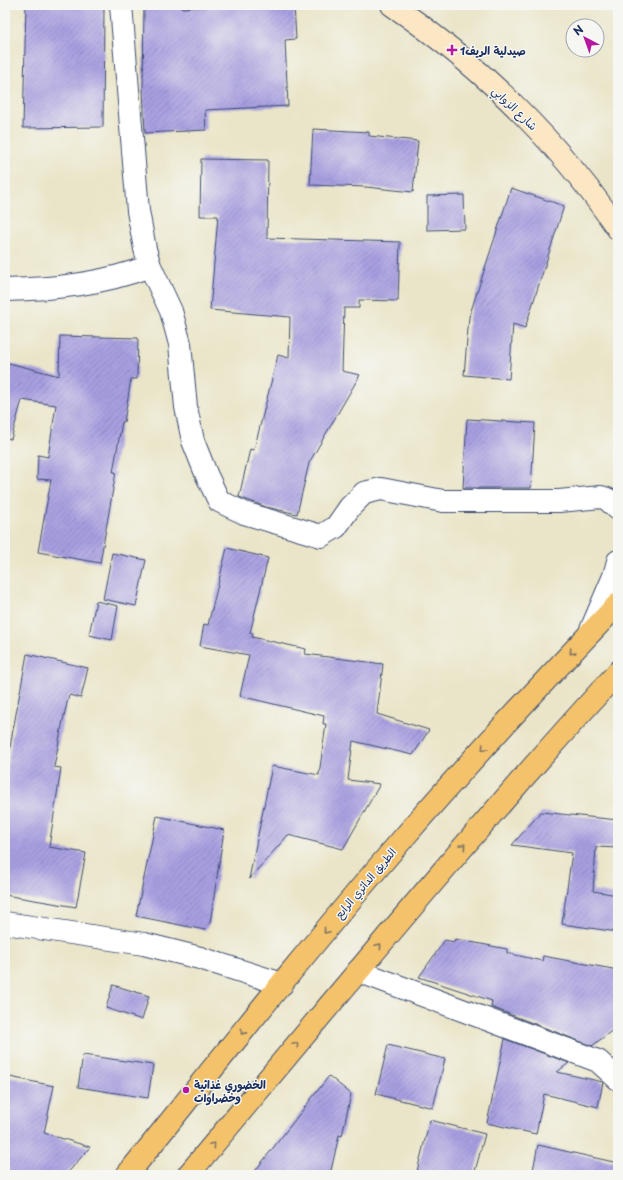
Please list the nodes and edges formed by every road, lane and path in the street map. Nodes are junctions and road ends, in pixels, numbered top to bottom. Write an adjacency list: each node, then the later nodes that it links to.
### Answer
1 (121, 5): 4 (street)
2 (392, 5): 3 (street, شارع الزوابي)
3 (618, 230)
4 (150, 266): 5 (street); 6 (street)
5 (5, 290)
6 (618, 509)
7 (618, 560): 9 (street)
8 (618, 604): 9 (main road, الطريق الدائري الرابع)
9 (589, 634): 13 (main road, الطريق الدائري الرابع, one-way to 13)
10 (618, 672): 12 (main road, one-way to 10)
11 (5, 923): 13 (street)
12 (358, 971): 14 (street); 16 (main road, one-way to 12)
13 (282, 984): 15 (main road, الطريق الدائري الرابع, one-way to 15)
14 (618, 1079)
15 (127, 1175)
16 (188, 1175)

